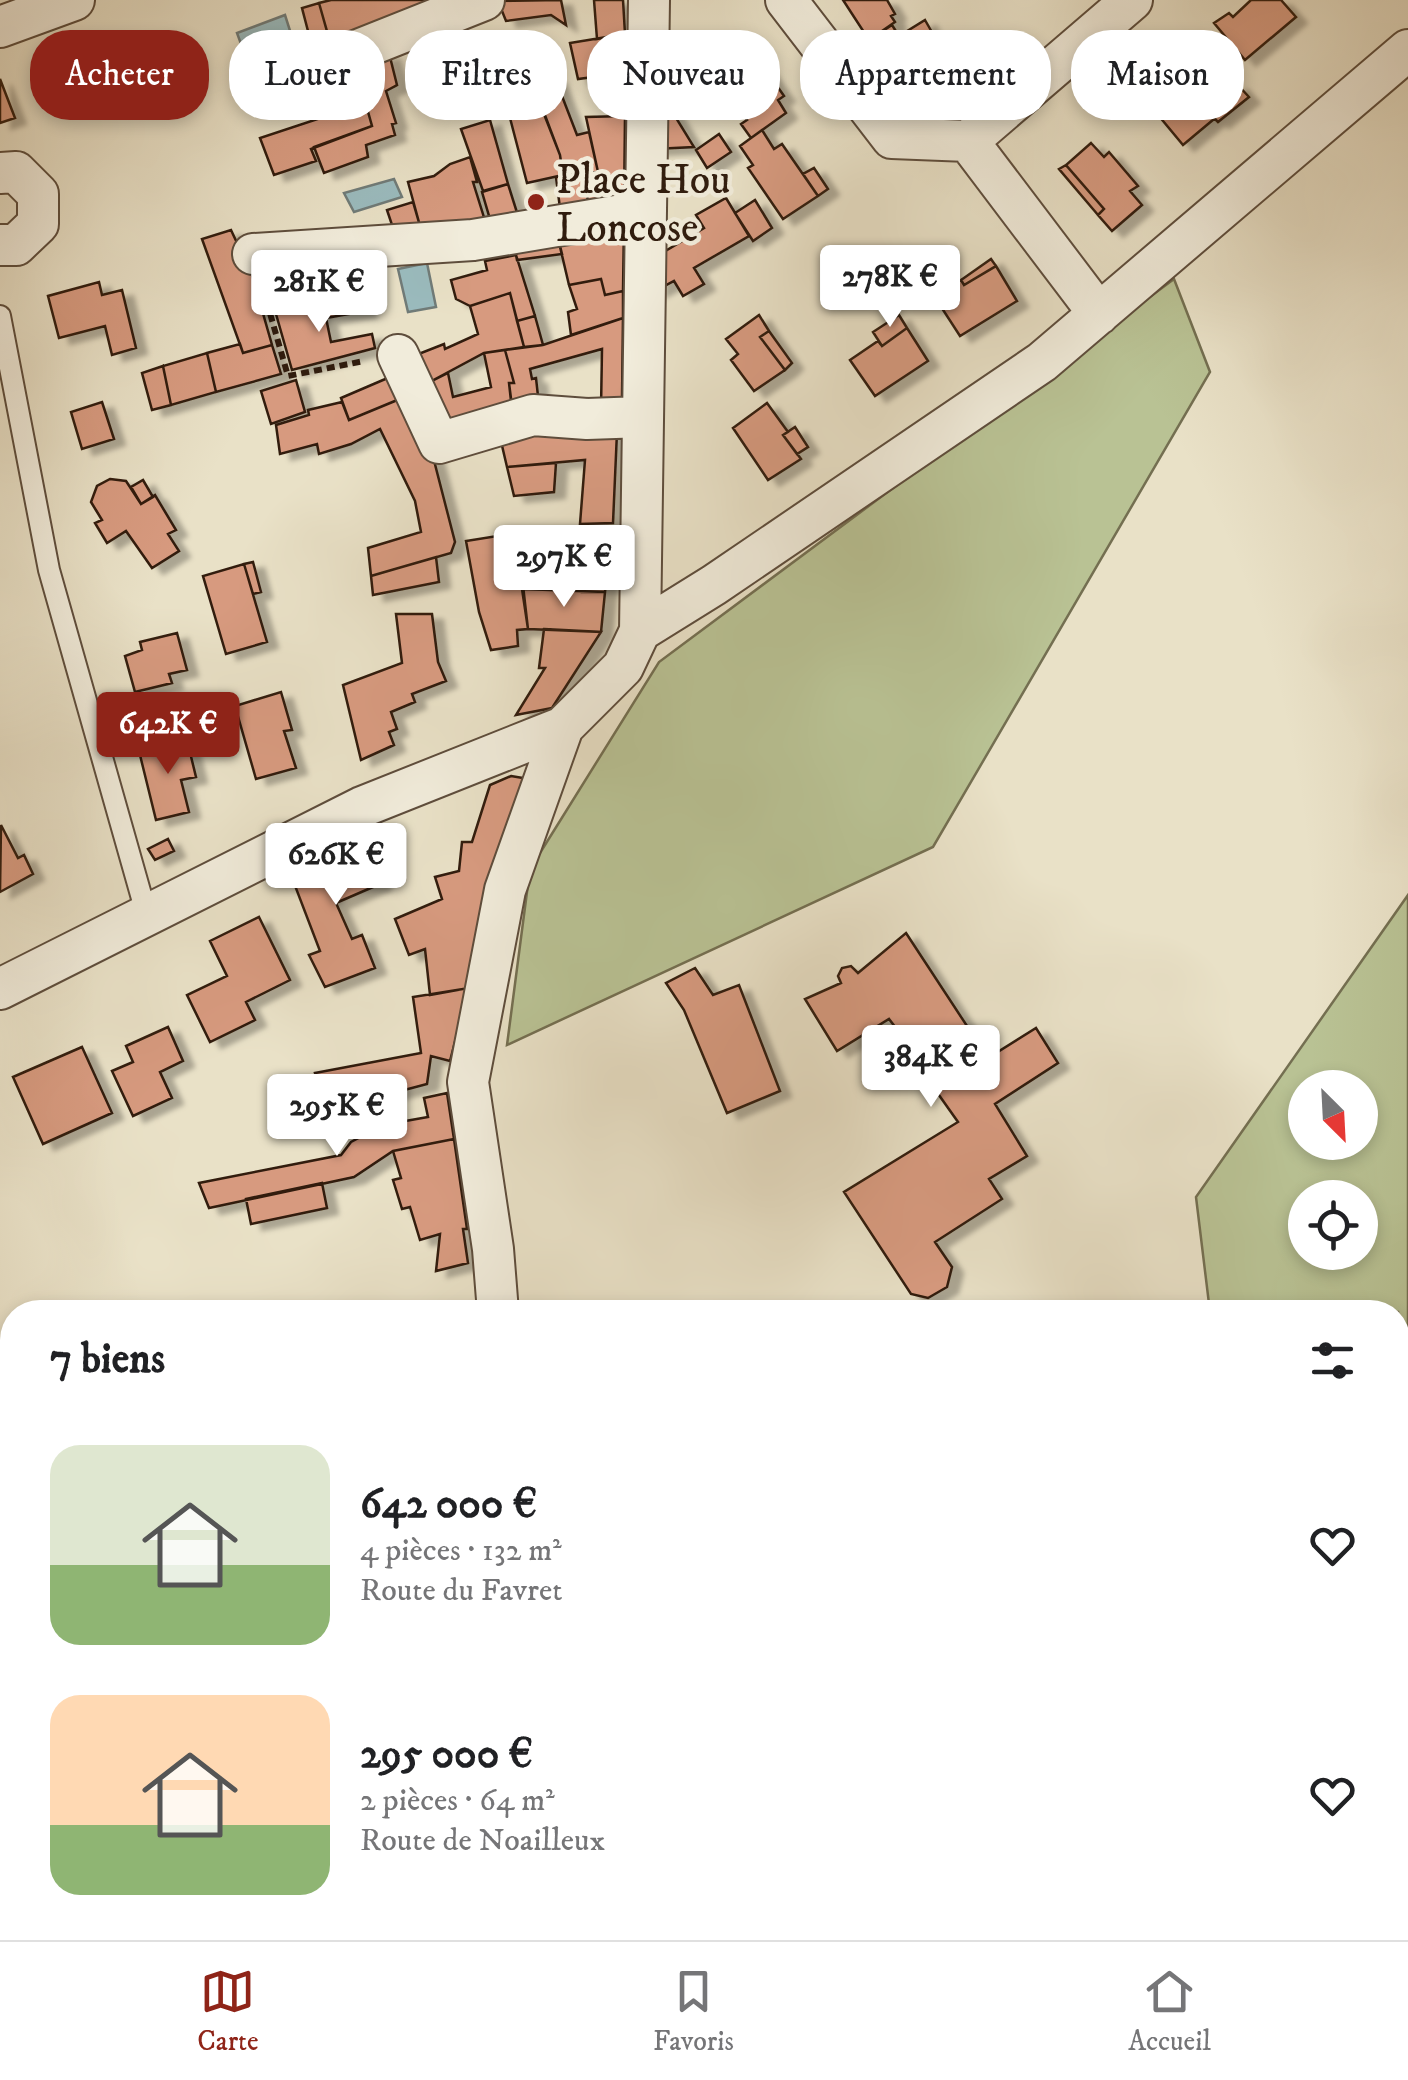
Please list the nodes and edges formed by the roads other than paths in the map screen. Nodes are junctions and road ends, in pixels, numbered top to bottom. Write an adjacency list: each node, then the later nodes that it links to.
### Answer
1 (74, 0): 6 (street)
2 (484, 0): 7 (street)
3 (649, 0): 11 (street)
4 (786, 0): 9 (street)
5 (1132, 0): 9 (street)
6 (0, 26)
7 (385, 39)
8 (1408, 50): 14 (street)
9 (968, 141): 14 (street)
10 (0, 172): 12 (street)
11 (646, 212): 13 (street); 17 (street)
12 (0, 245)
13 (254, 254)
14 (1100, 314): 18 (street)
15 (0, 316): 20 (lane)
16 (398, 355): 17 (street)
17 (643, 417): 18 (street)
18 (640, 630): 19 (street)
19 (563, 727): 20 (street); 22 (street)
20 (147, 916): 21 (street)
21 (0, 990)
22 (497, 1300)

